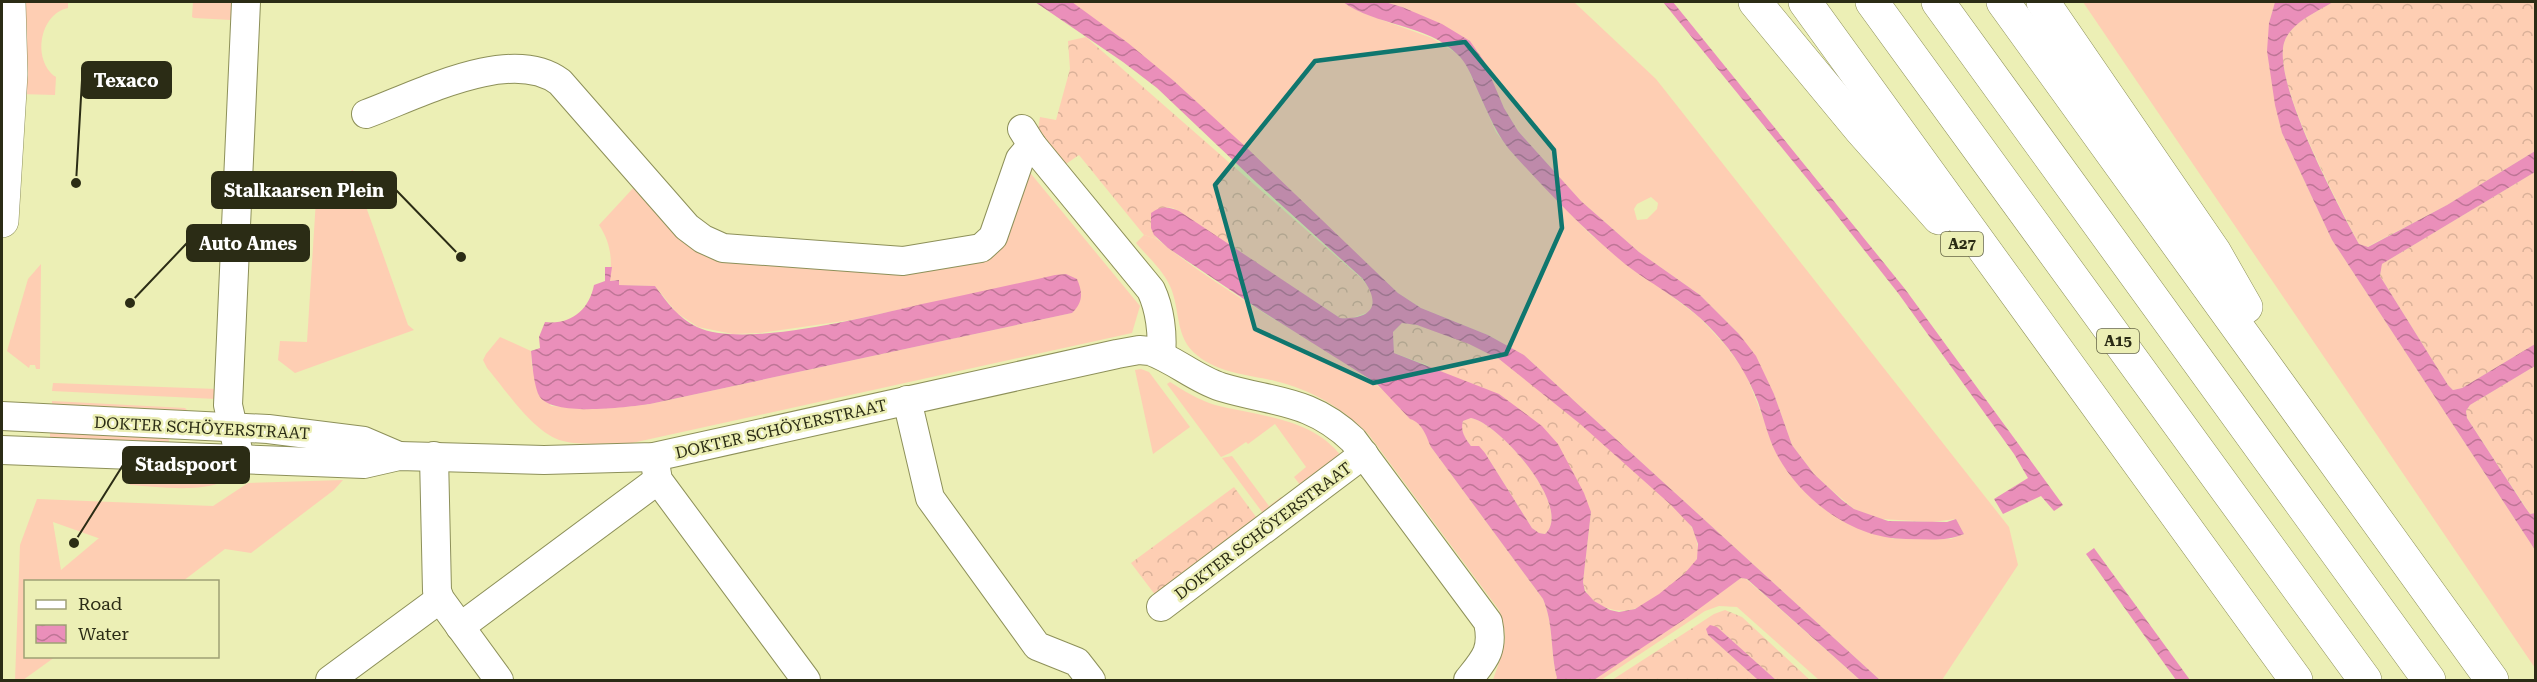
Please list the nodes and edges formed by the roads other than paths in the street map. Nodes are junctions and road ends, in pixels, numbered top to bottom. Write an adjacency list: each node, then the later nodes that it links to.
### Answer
1 (9, 2): 10 (main road)
2 (246, 2): 15 (street)
3 (1755, 2): 12 (main road, A27)
4 (1805, 2): 12 (main road)
5 (1872, 2): 32 (main road, A15)
6 (1938, 2): 33 (main road)
7 (2003, 2): 21 (main road)
8 (2043, 2): 21 (main road)
9 (366, 114): 11 (street)
10 (2, 221)
11 (1161, 355): 13 (street, DOKTER SCHÖYERSTRAAT); 17 (street, DOKTER SCHÖYERSTRAAT)
12 (2064, 358): 31 (main road)
13 (907, 400): 22 (street, DOKTER SCHÖYERSTRAAT); 29 (street, DOKTER SCHÖYERSTRAAT)
14 (2, 416): 15 (street, DOKTER SCHÖYERSTRAAT)
15 (233, 427): 18 (street, DOKTER SCHÖYERSTRAAT); 20 (street)
16 (2, 450): 20 (street, DOKTER SCHÖYERSTRAAT)
17 (1364, 454): 24 (street, DOKTER SCHÖYERSTRAAT); 30 (street, DOKTER SCHÖYERSTRAAT)
18 (399, 456): 19 (street, DOKTER SCHÖYERSTRAAT); 20 (street, DOKTER SCHÖYERSTRAAT)
19 (434, 456): 22 (street, DOKTER SCHÖYERSTRAAT); 23 (street)
20 (240, 459)
21 (2339, 467): 34 (main road)
22 (656, 468): 25 (street, DOKTER SCHÖYERSTRAAT); 28 (street)
23 (440, 600): 25 (street); 26 (street)
24 (1161, 608)
25 (460, 627): 27 (street)
26 (330, 681)
27 (499, 681)
28 (806, 681)
29 (1091, 681)
30 (1468, 681)
31 (2296, 681)
32 (2365, 681)
33 (2429, 681)
34 (2492, 681)

